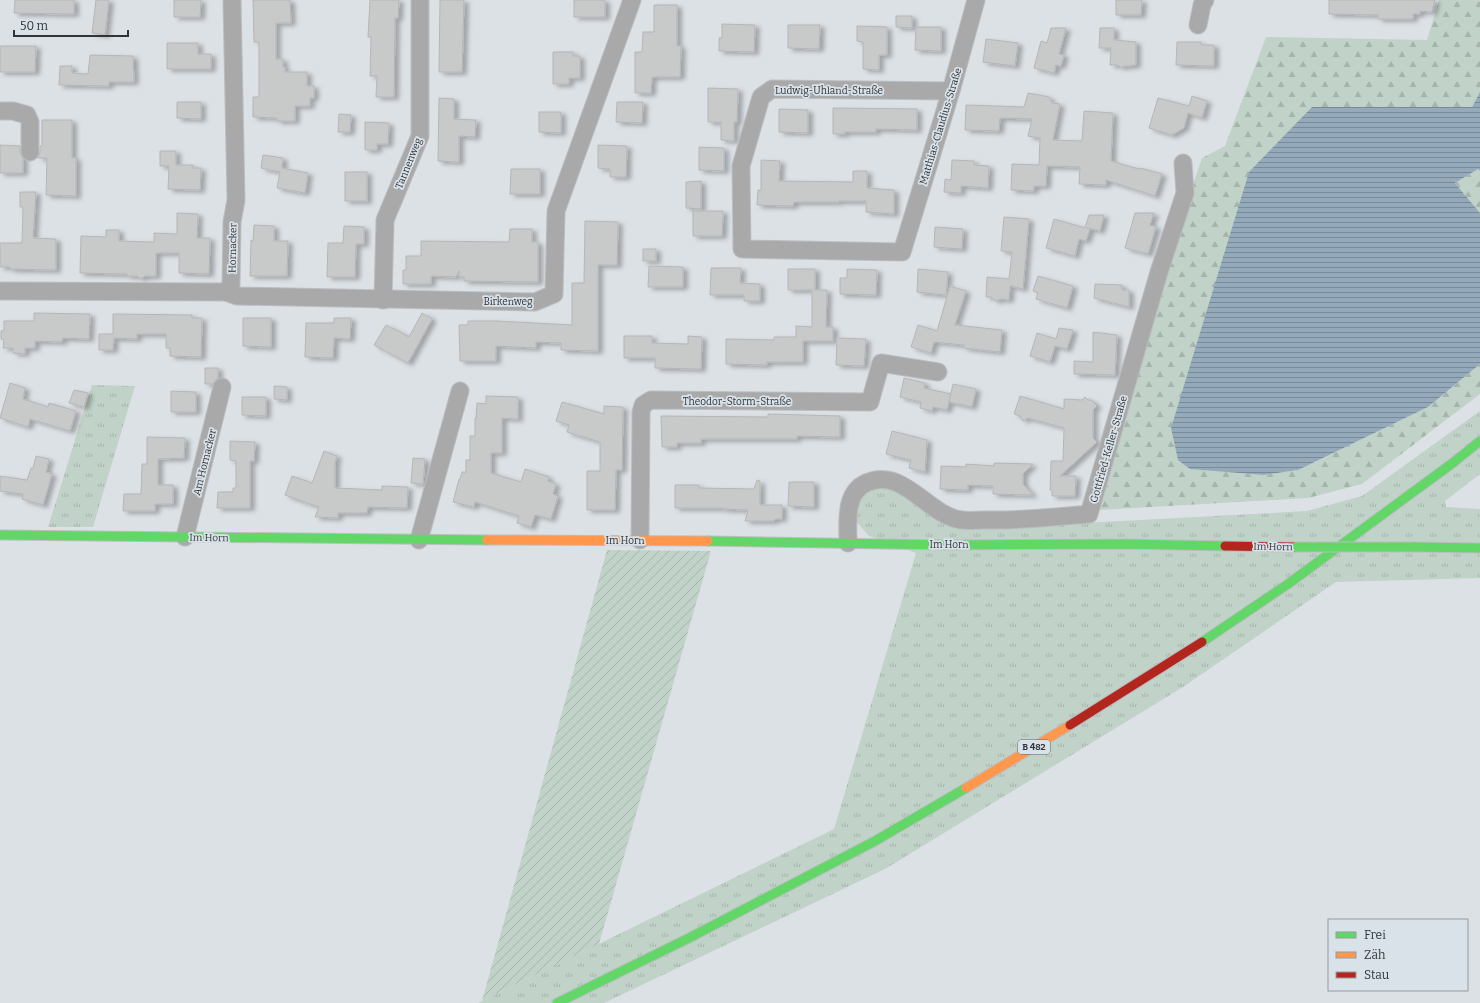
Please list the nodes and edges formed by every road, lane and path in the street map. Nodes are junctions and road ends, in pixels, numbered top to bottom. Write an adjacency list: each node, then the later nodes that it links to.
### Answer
1 (232, 0): 13 (street, Hornacker)
2 (420, 0): 14 (street, Tannenweg)
3 (632, 0): 14 (street, Birkenweg)
4 (976, 0): 7 (street, Matthias-Claudius-Straße)
5 (1205, 0): 6 (street)
6 (1198, 25)
7 (951, 91): 11 (street, Matthias-Claudius-Straße); 11 (street, Ludwig-Uhland-Straße)
8 (0, 111): 9 (street)
9 (30, 152)
10 (1184, 163): 23 (street, Gottfried-Keller-Straße)
11 (902, 252)
12 (0, 291): 13 (street)
13 (226, 292): 14 (street, Birkenweg)
14 (383, 300)
15 (938, 372): 22 (street, Theodor-Storm-Straße)
16 (222, 387): 20 (street, Am Hornacker)
17 (460, 391): 21 (street)
18 (1480, 441): 25 (street, B 482)
19 (0, 535): 20 (street, Im Horn)
20 (185, 537): 21 (street, Im Horn)
21 (419, 540): 22 (street, Im Horn)
22 (640, 540): 23 (street, Im Horn)
23 (848, 543): 24 (street, Im Horn, bridge)
24 (1480, 548)
25 (557, 1003)

